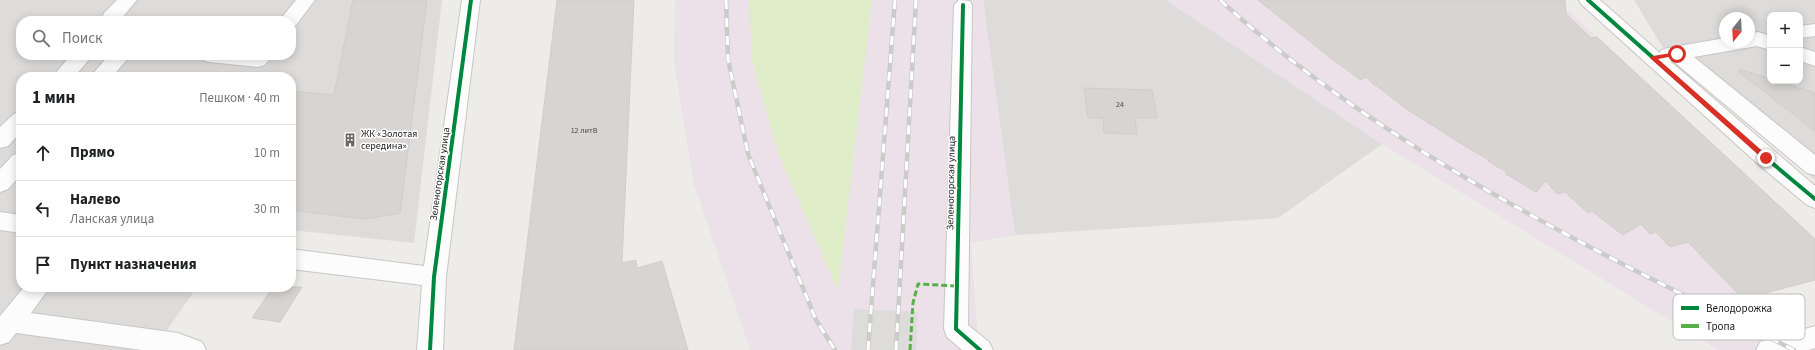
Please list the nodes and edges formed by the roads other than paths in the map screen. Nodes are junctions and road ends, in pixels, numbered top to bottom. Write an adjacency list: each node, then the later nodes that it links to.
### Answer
1 (128, 0): 6 (street)
2 (306, 0): 7 (street)
3 (471, 0): 28 (street, Зеленогорская улица)
4 (1588, 0): 13 (street)
5 (963, 5): 36 (street, Зеленогорская улица)
6 (112, 16)
7 (293, 16)
8 (1815, 30): 9 (street)
9 (1803, 32)
10 (1758, 41): 11 (street)
11 (1677, 54): 13 (street); 22 (street)
12 (1803, 55): 16 (street)
13 (1653, 58): 24 (street)
14 (78, 60): 17 (street)
15 (116, 60): 18 (street)
16 (1815, 60)
17 (67, 72)
18 (105, 72)
19 (16, 124): 20 (street)
20 (0, 140)
21 (16, 166): 23 (street)
22 (1815, 167)
23 (0, 184)
24 (1815, 199)
25 (0, 221): 26 (street)
26 (16, 223)
27 (296, 260): 28 (street)
28 (434, 277): 35 (street, Зеленогорская улица)
29 (34, 292): 30 (street)
30 (5, 328): 34 (street)
31 (1815, 337): 33 (street)
32 (1804, 340): 37 (street)
33 (1805, 340)
34 (193, 350)
35 (430, 350)
36 (980, 350)
37 (1769, 350)

